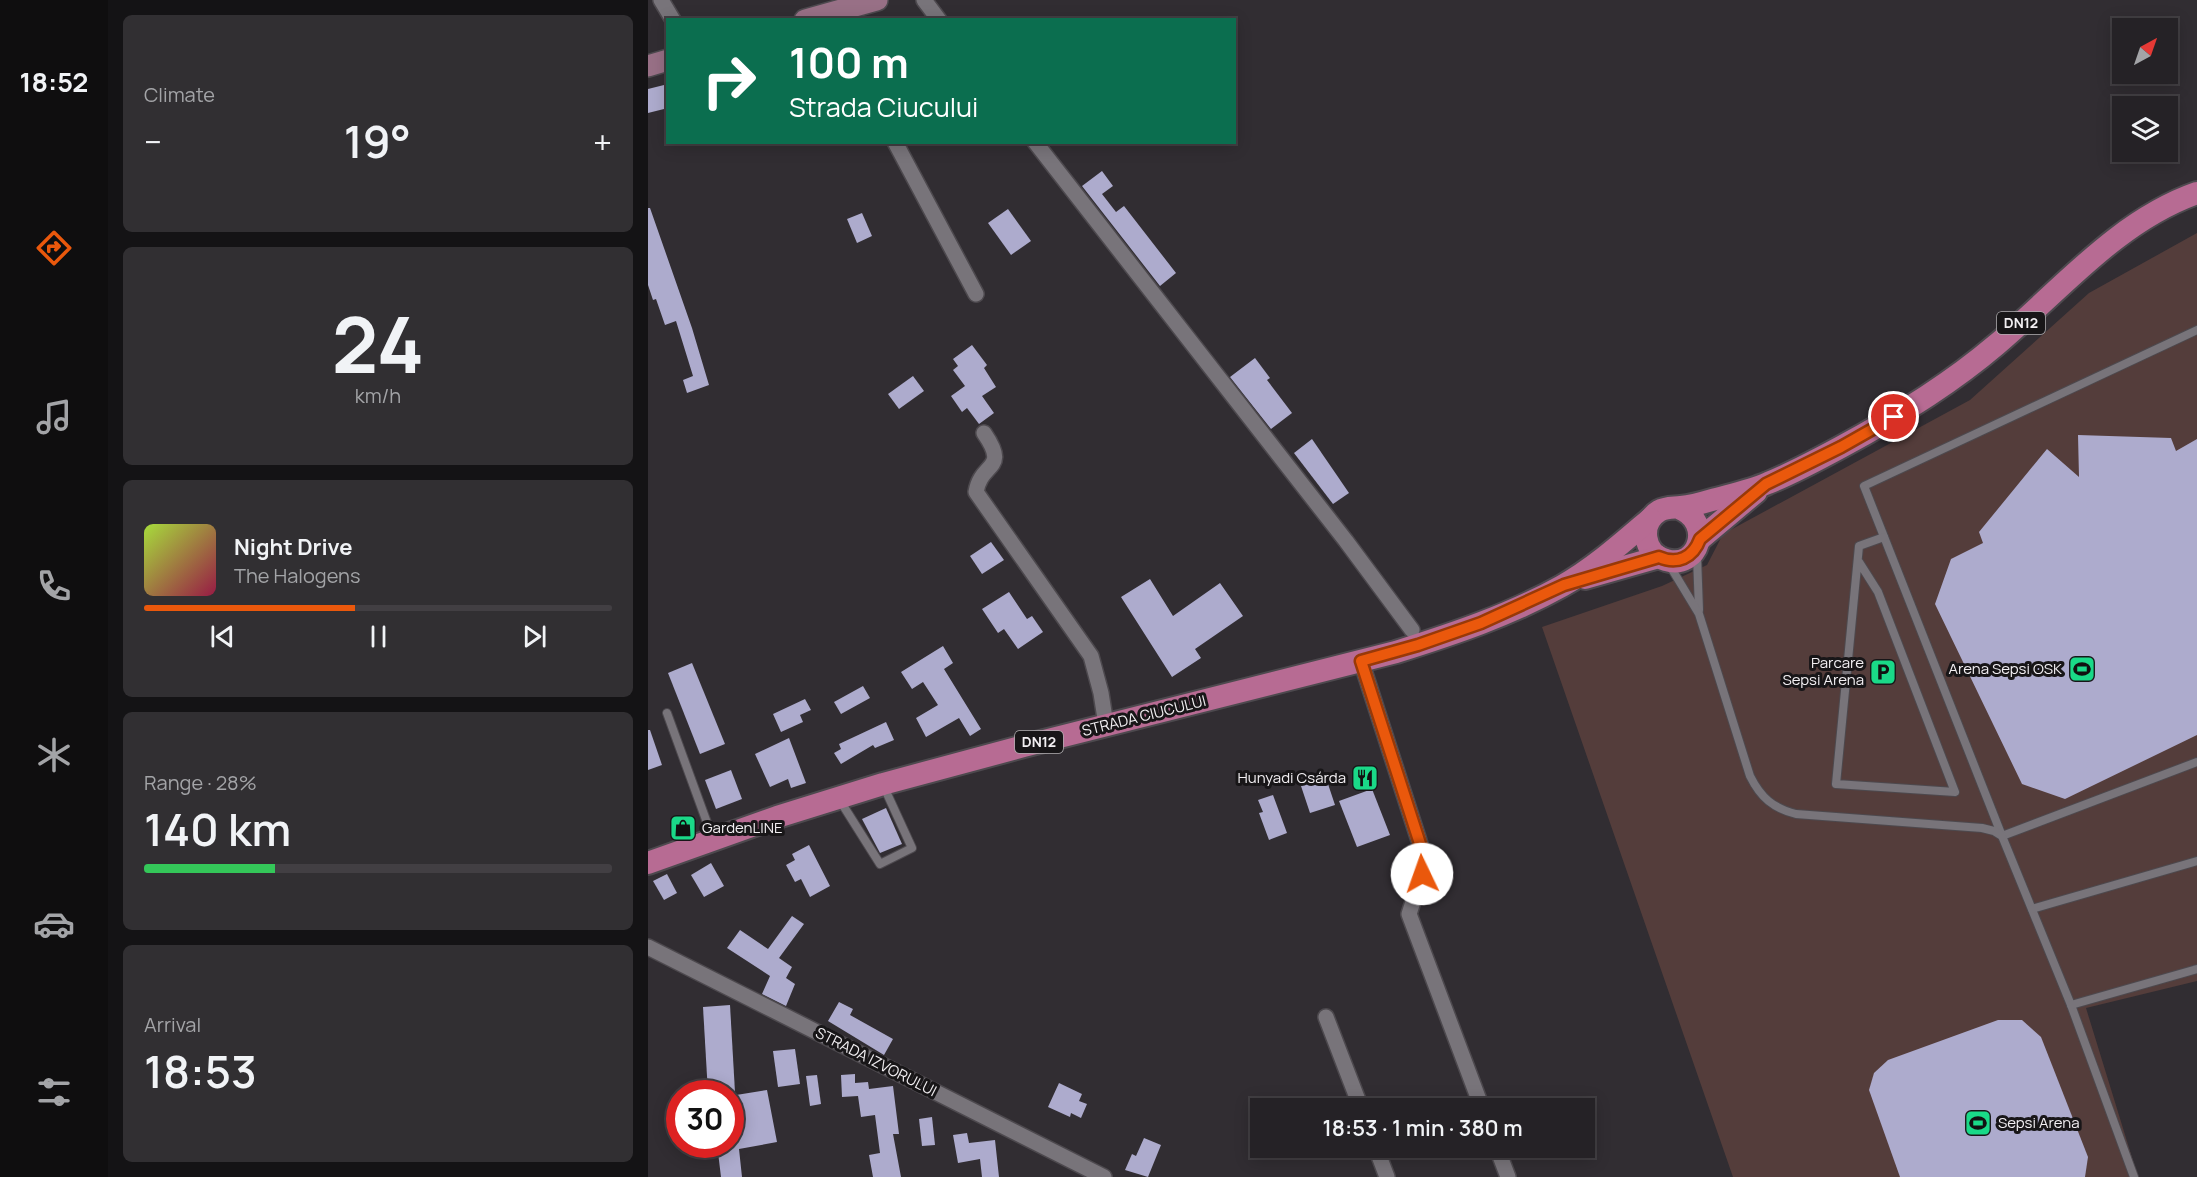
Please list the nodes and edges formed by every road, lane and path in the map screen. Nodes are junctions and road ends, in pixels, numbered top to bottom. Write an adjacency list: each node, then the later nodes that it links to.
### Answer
1 (661, 0): 4 (street)
2 (877, 0): 5 (main road)
3 (924, 0): 6 (street)
4 (672, 18)
5 (820, 18)
6 (938, 18)
7 (666, 61): 8 (main road)
8 (648, 66)
9 (896, 144): 12 (street)
10 (1037, 144): 24 (street)
11 (2197, 193): 15 (main road, DN12)
12 (976, 294)
13 (2197, 330): 18 (lane)
14 (984, 433): 27 (street)
15 (1766, 484): 16 (main road, DN12); 19 (main road, DN12)
16 (1679, 508): 17 (main road); 19 (main road)
17 (1650, 519): 20 (main road); 22 (main road, DN12)
18 (1884, 537): 21 (lane); 31 (lane)
19 (1698, 543): 20 (main road); 23 (lane)
20 (1663, 559): 22 (main road, DN12); 23 (lane)
21 (1859, 562): 21 (lane)
22 (1564, 585): 24 (main road, DN12)
23 (1699, 614): 31 (lane)
24 (1421, 636): 25 (main road, STRADA CIUCULUI / DN12)
25 (1361, 661): 27 (main road, STRADA CIUCULUI / DN12); 41 (street)
26 (667, 713): 32 (lane)
27 (1106, 725): 29 (main road, STRADA CIUCULUI / DN12)
28 (2197, 762): 31 (lane)
29 (883, 784): 30 (main road, STRADA CIUCULUI / DN12); 30 (lane)
30 (838, 798): 32 (main road, STRADA CIUCULUI / DN12)
31 (2002, 836): 35 (lane)
32 (714, 840): 33 (main road, STRADA CIUCULUI / DN12)
33 (650, 861)
34 (2197, 861): 35 (lane)
35 (2032, 909): 38 (lane)
36 (648, 948): 44 (street, STRADA IZVORULUI)
37 (2197, 969): 38 (lane)
38 (2071, 1005): 47 (lane)
39 (1326, 1017): 40 (street)
40 (1357, 1098)
41 (1478, 1098)
42 (1380, 1158): 45 (street)
43 (1501, 1158): 46 (street)
44 (1104, 1177)
45 (1387, 1177)
46 (1508, 1177)
47 (2134, 1177)

